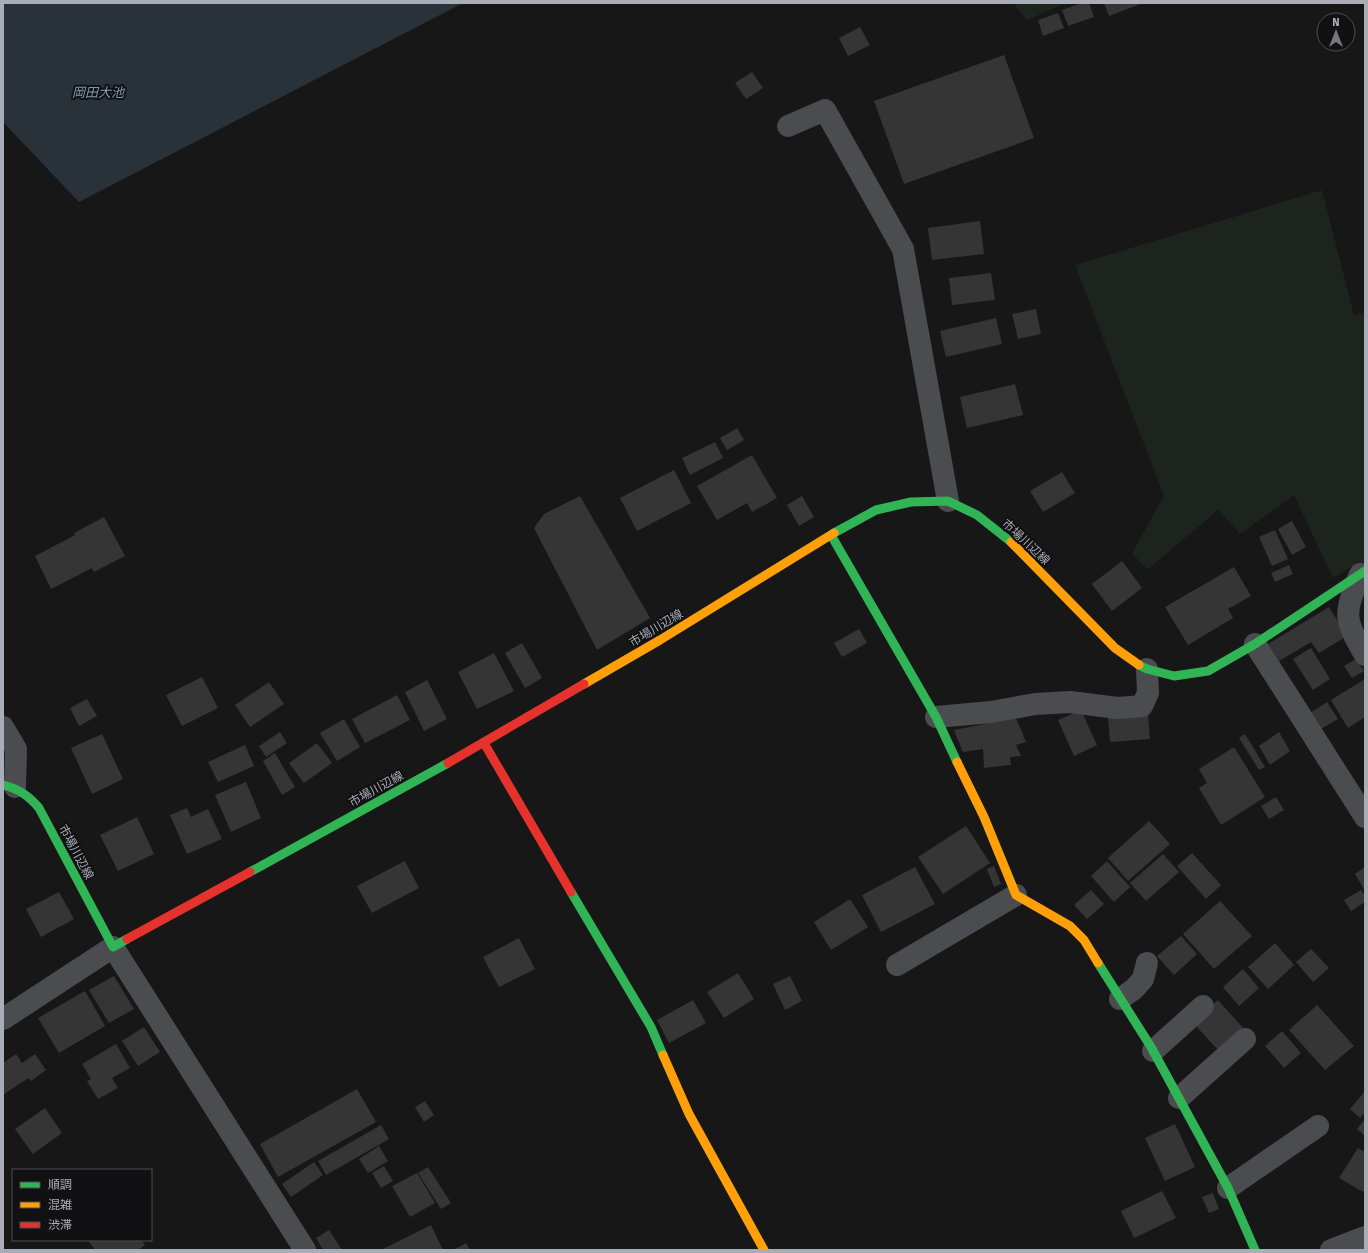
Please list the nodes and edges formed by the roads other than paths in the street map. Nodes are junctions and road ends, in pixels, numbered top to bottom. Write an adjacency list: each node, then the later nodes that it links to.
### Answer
1 (788, 126): 2 (street)
2 (948, 501): 3 (main road, 市場川辺線); 7 (main road, 市場川辺線)
3 (831, 535): 8 (main road); 10 (main road, 市場川辺線)
4 (1363, 572): 5 (main road, 市場川辺線); 6 (street)
5 (1255, 644): 7 (main road, 市場川辺線); 12 (street)
6 (1365, 655)
7 (1147, 669): 8 (street)
8 (936, 717): 13 (main road)
9 (3, 727): 11 (street)
10 (484, 743): 14 (main road, 市場川辺線); 27 (main road)
11 (9, 786): 14 (main road, 市場川辺線)
12 (1365, 817)
13 (1016, 894): 16 (street); 17 (main road)
14 (113, 947): 19 (street); 26 (street)
15 (1147, 962): 17 (street)
16 (897, 965)
17 (1120, 999): 21 (main road)
18 (1203, 1006): 21 (street)
19 (3, 1019)
20 (1245, 1039): 22 (street)
21 (1152, 1051): 22 (main road)
22 (1179, 1098): 24 (main road)
23 (1318, 1126): 24 (street)
24 (1228, 1188): 28 (main road)
25 (1365, 1237): 29 (street)
26 (305, 1250)
27 (764, 1250)
28 (1255, 1250)
29 (1331, 1250)

